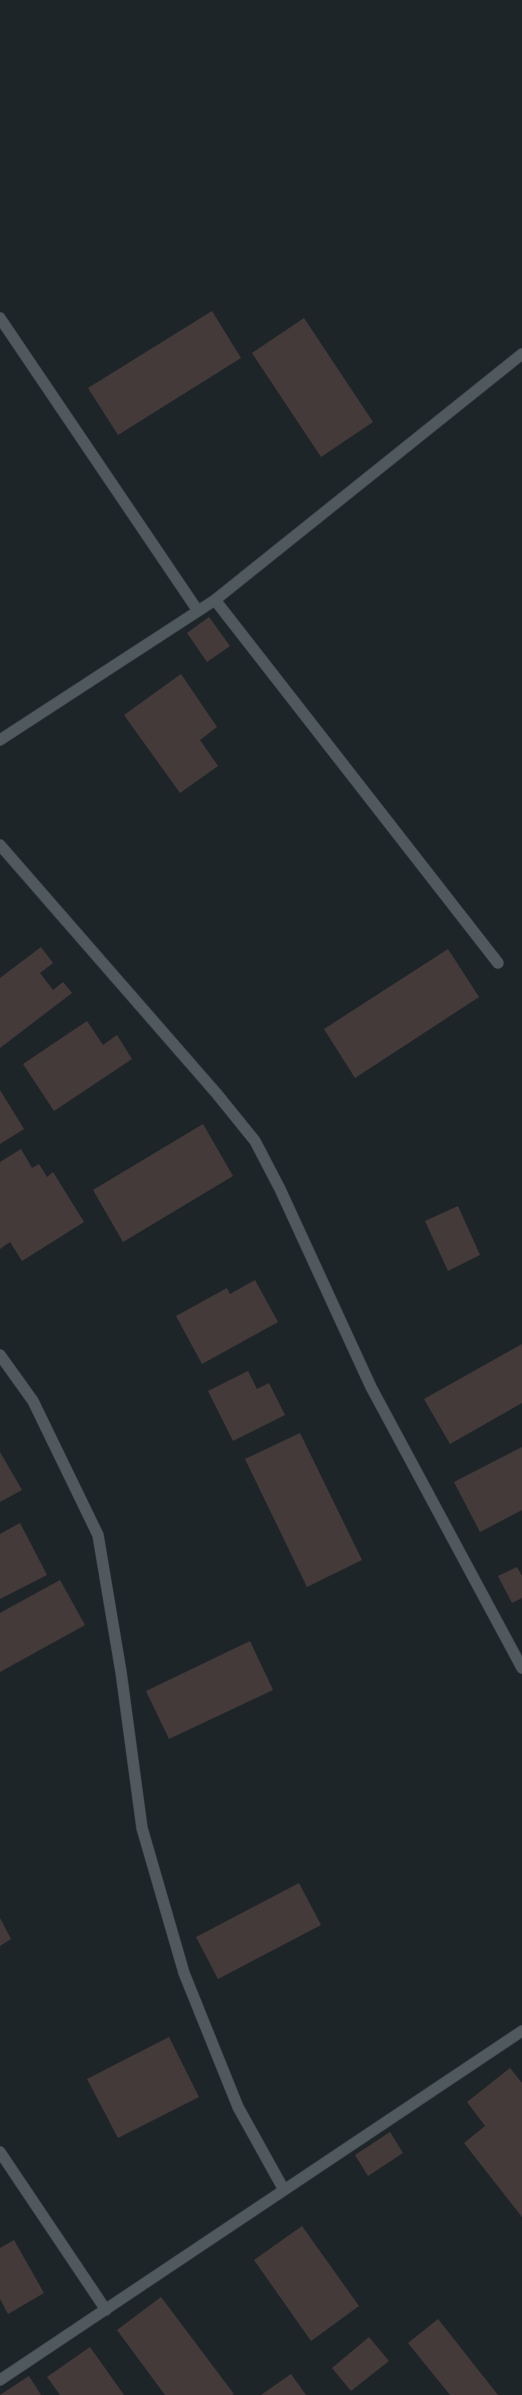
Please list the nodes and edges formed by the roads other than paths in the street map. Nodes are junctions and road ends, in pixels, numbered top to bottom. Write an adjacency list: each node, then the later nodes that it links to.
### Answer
1 (0, 318): 4 (street)
2 (522, 354): 3 (street)
3 (215, 600): 4 (street); 7 (street)
4 (198, 611): 5 (street)
5 (0, 740)
6 (0, 845): 9 (street)
7 (498, 963)
8 (0, 1355): 12 (street)
9 (522, 1668)
10 (522, 2031): 12 (street)
11 (0, 2152): 13 (street)
12 (284, 2190): 13 (street)
13 (106, 2310): 14 (street)
14 (0, 2380)

